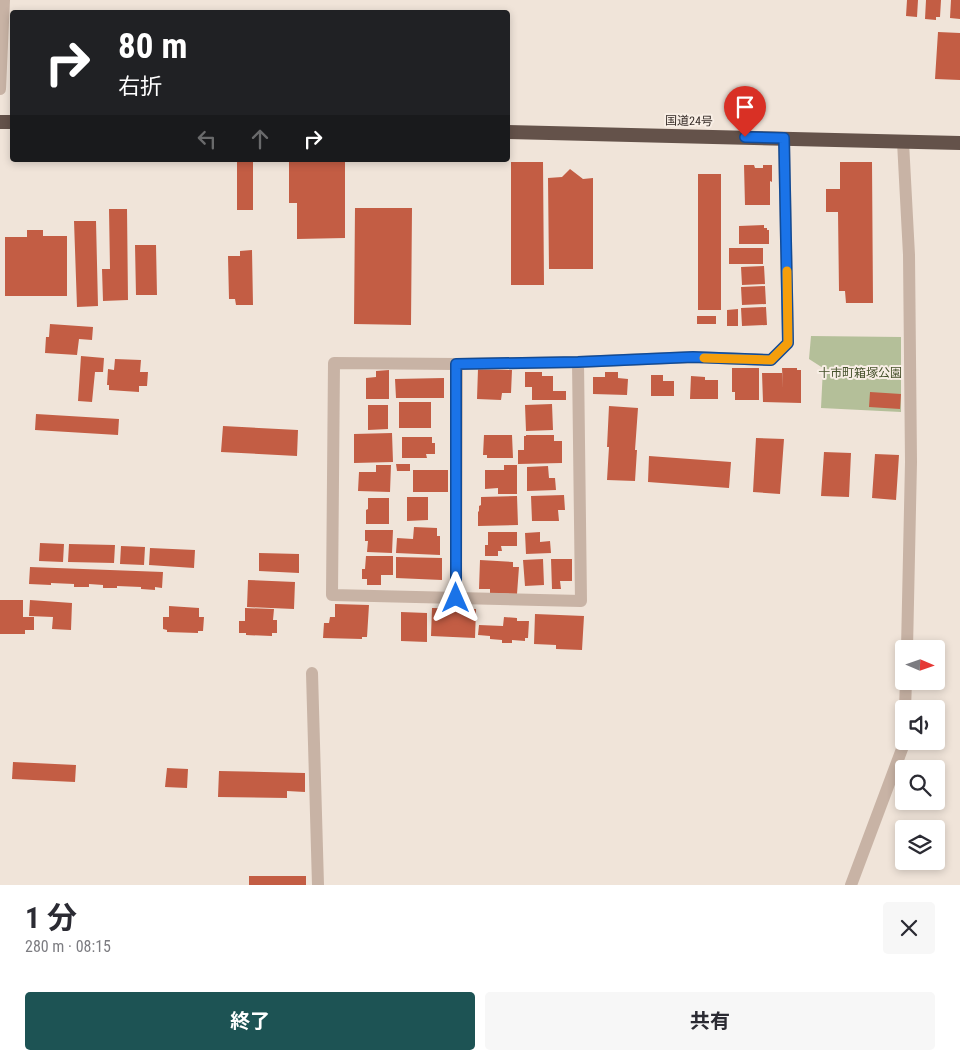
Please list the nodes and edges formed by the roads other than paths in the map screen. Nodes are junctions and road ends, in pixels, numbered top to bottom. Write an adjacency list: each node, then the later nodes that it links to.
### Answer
1 (4, 0): 2 (street)
2 (0, 89)
3 (510, 132): 4 (highway, 国道24号)
4 (784, 138): 5 (highway, 国道24号); 7 (street)
5 (903, 142): 6 (highway, 国道24号); 10 (street)
6 (960, 143)
7 (578, 362): 8 (street); 9 (street)
8 (456, 364): 9 (street); 9 (street)
9 (456, 598)
10 (907, 640)
11 (312, 673): 13 (street)
12 (902, 750): 14 (street)
13 (318, 885)
14 (851, 885)

